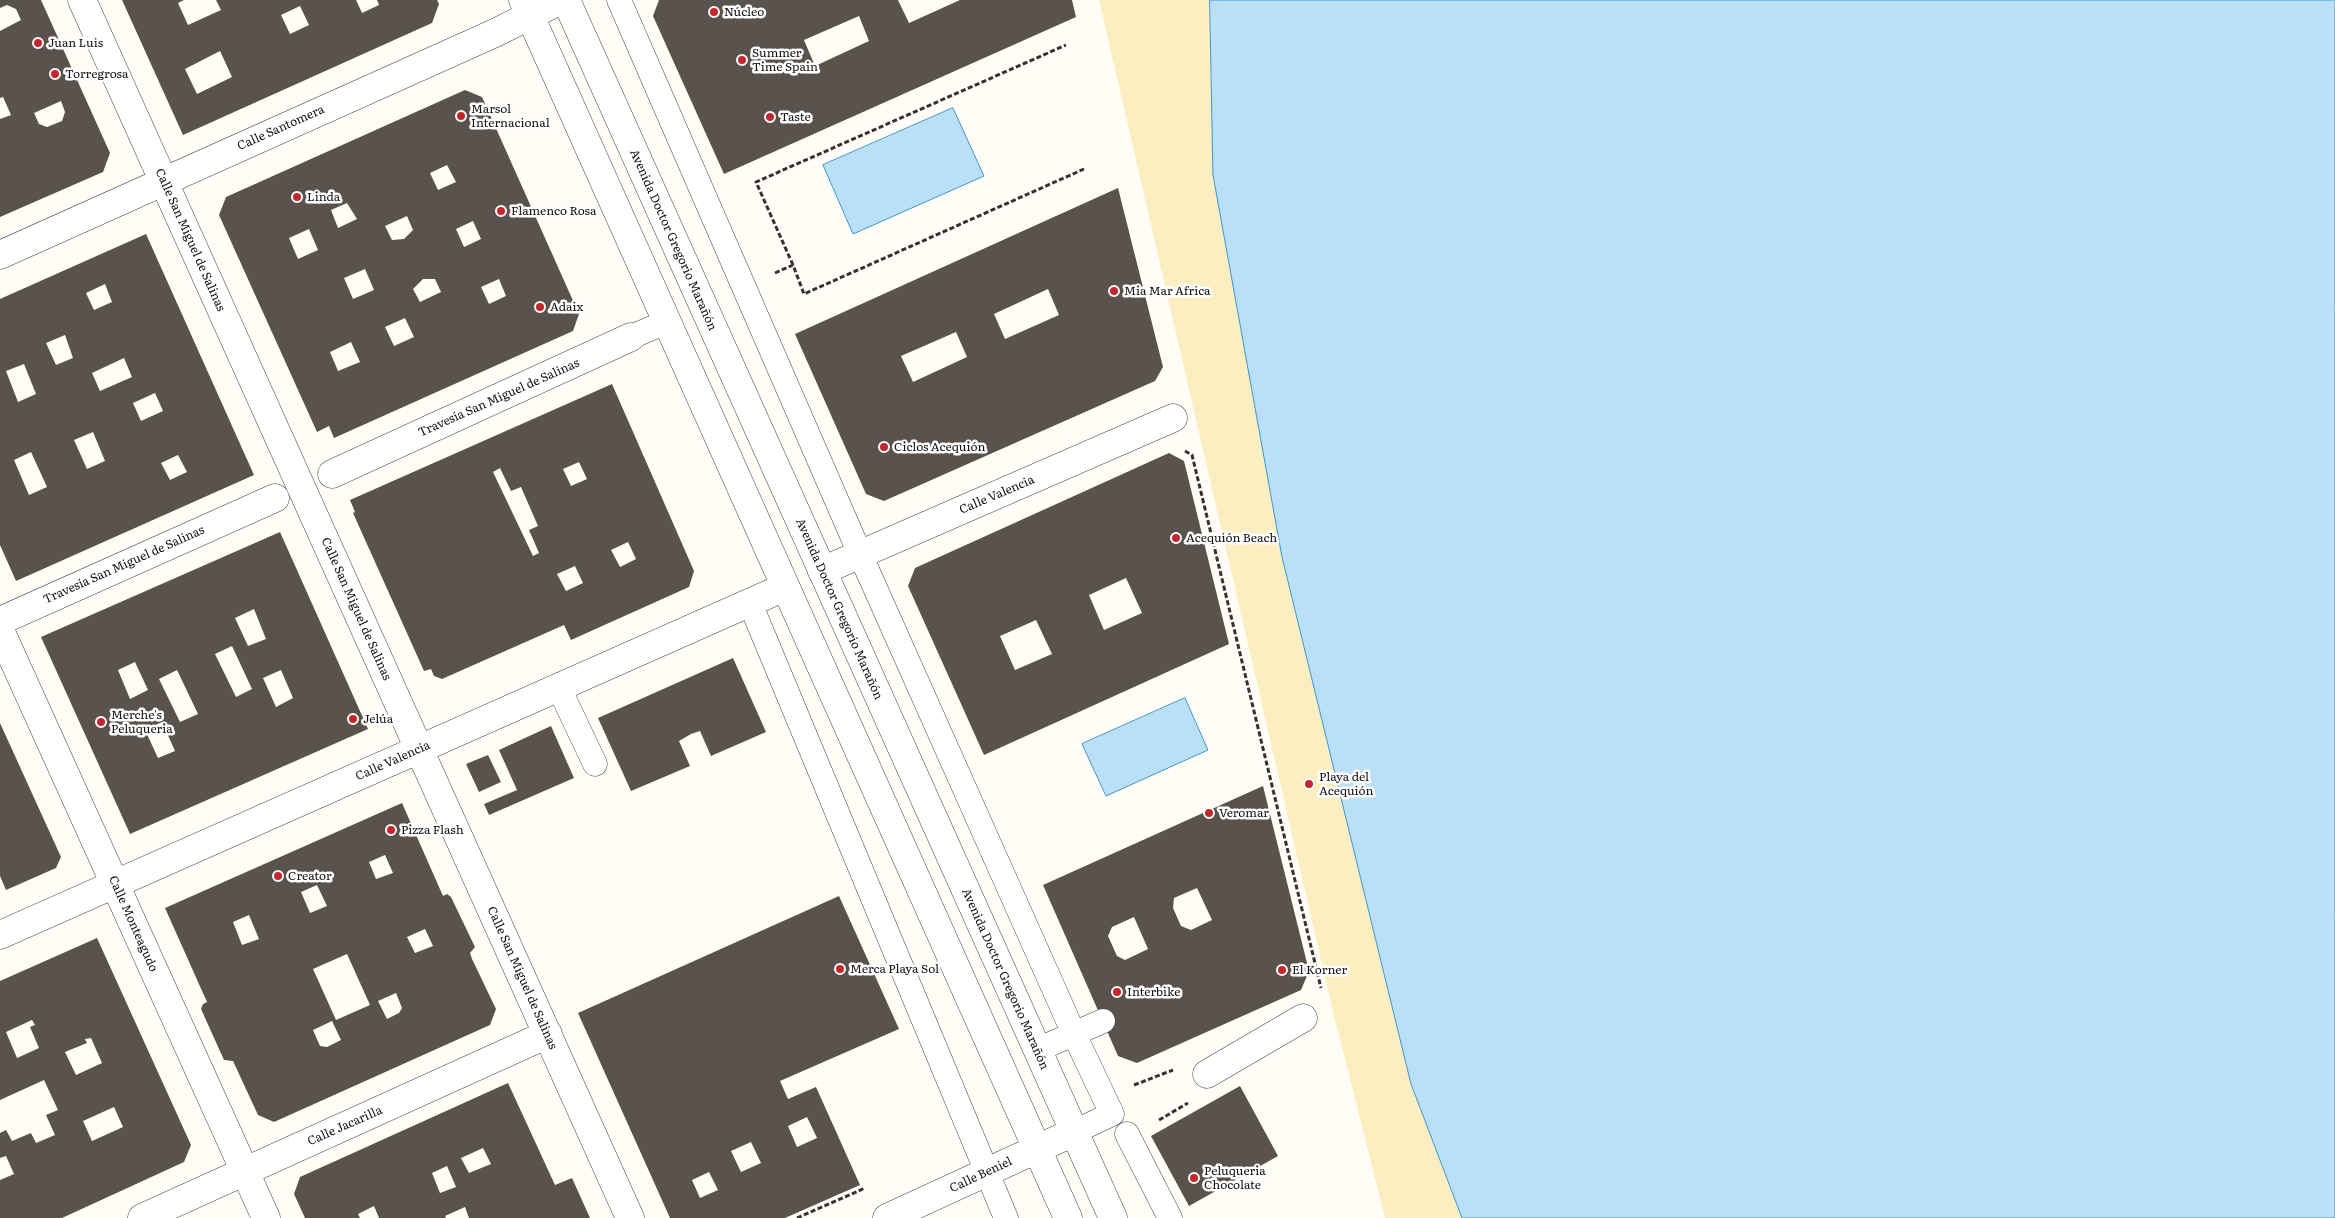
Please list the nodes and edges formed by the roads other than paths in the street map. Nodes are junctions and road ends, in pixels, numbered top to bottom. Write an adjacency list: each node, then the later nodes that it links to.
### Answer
1 (82, 0): 6 (street, Calle San Miguel de Salinas)
2 (561, 0): 5 (street, Calle Santomera)
3 (566, 0): 14 (street, Avenida Doctor Gregorio Marañón)
4 (619, 0): 13 (lane)
5 (527, 8): 6 (street, Calle Santomera); 8 (street)
6 (163, 181): 7 (street, Calle Santomera); 20 (street, Calle San Miguel de Salinas)
7 (0, 255)
8 (666, 322): 9 (lane, Travesía San Miguel de Salinas); 15 (street)
9 (631, 337): 11 (street, Travesía San Miguel de Salinas)
10 (1173, 418): 13 (street, Calle Valencia)
11 (332, 474)
12 (275, 498): 17 (street, Travesía San Miguel de Salinas)
13 (860, 554): 14 (street, Calle Valencia); 27 (lane)
14 (822, 571): 28 (street, Avenida Doctor Gregorio Marañón)
15 (786, 587): 16 (street, Calle Valencia); 32 (street)
16 (750, 603): 19 (street, Calle Valencia); 34 (lane)
17 (0, 621)
18 (0, 630): 22 (street, Calle Monteagudo)
19 (559, 688): 20 (street, Calle Valencia); 21 (lane)
20 (419, 749): 22 (street, Calle Valencia); 26 (street, Calle San Miguel de Salinas)
21 (595, 764)
22 (115, 885): 23 (street, Calle Valencia); 33 (street, Calle Monteagudo)
23 (0, 935)
24 (1303, 1018): 29 (street)
25 (1103, 1021): 27 (lane)
26 (548, 1034): 33 (street, Calle Jacarilla); 37 (street, Calle San Miguel de Salinas)
27 (1074, 1034): 28 (lane); 30 (lane)
28 (1037, 1050): 30 (street, Avenida Doctor Gregorio Marañón)
29 (1207, 1074)
30 (1074, 1132): 32 (street, Calle Beniel); 41 (street, Avenida Doctor Gregorio Marañón)
31 (1127, 1134): 42 (lane)
32 (1037, 1149): 34 (street, Calle Beniel); 40 (street)
33 (245, 1171): 35 (street, Calle Jacarilla); 36 (street, Calle Monteagudo)
34 (986, 1173): 38 (street, Calle Beniel); 39 (lane)
35 (142, 1218)
36 (266, 1218)
37 (630, 1218)
38 (887, 1218)
39 (1006, 1218)
40 (1068, 1218)
41 (1113, 1218)
42 (1170, 1218)

